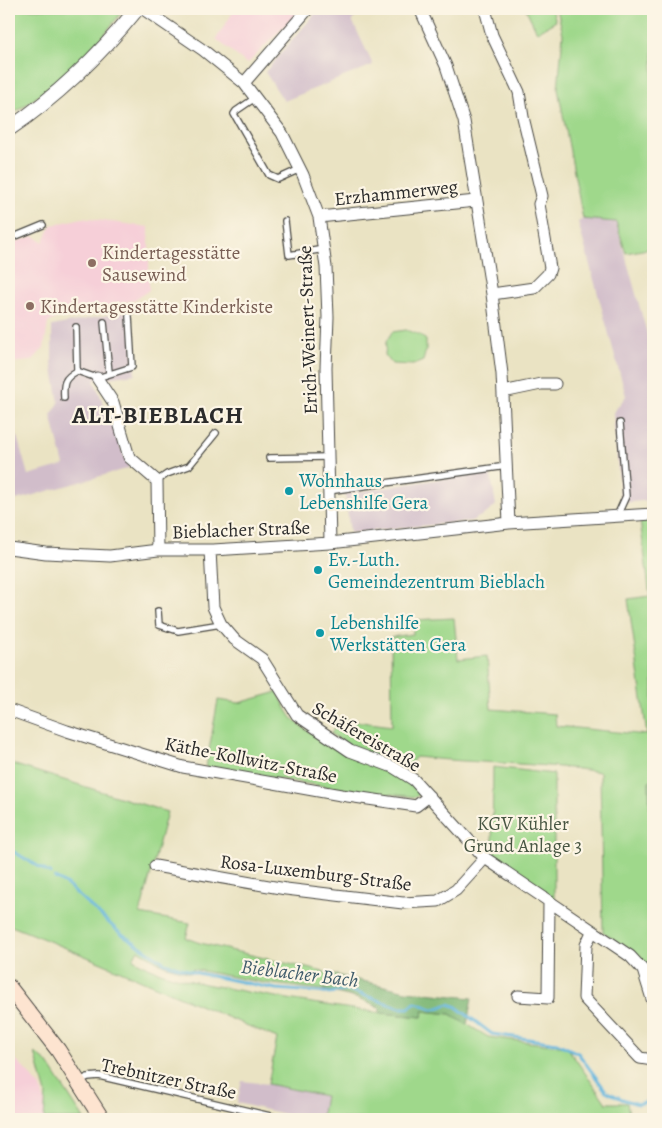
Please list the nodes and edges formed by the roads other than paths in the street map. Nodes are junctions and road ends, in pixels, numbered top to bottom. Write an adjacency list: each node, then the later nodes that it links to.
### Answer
1 (137, 9): 8 (street)
2 (143, 9): 6 (street, Erich-Weinert-Straße)
3 (308, 9): 6 (street)
4 (420, 9): 10 (street)
5 (485, 9): 16 (street)
6 (244, 83): 7 (street, Erich-Weinert-Straße)
7 (255, 98): 9 (street, Erich-Weinert-Straße); 9 (lane)
8 (9, 129)
9 (300, 168): 11 (street, Erich-Weinert-Straße)
10 (476, 202): 11 (street, Erzhammerweg); 16 (street)
11 (319, 217): 15 (street, Erich-Weinert-Straße)
12 (285, 221): 15 (lane)
13 (43, 225): 14 (lane)
14 (9, 239)
15 (324, 249): 28 (street, Erich-Weinert-Straße)
16 (492, 294): 24 (street)
17 (129, 316): 21 (lane)
18 (104, 322): 21 (lane)
19 (76, 328): 20 (lane)
20 (77, 371): 22 (lane); 25 (lane)
21 (110, 372): 22 (lane)
22 (98, 378): 31 (street)
23 (554, 384): 24 (street)
24 (503, 392): 30 (street)
25 (64, 398)
26 (620, 423): 34 (lane)
27 (216, 433): 31 (lane)
28 (328, 457): 29 (lane); 32 (street, Erich-Weinert-Straße)
29 (270, 458)
30 (506, 466): 32 (lane); 35 (street)
31 (157, 481): 38 (street)
32 (328, 491): 36 (street, Erich-Weinert-Straße)
33 (653, 514): 34 (street, Bieblacher Straße)
34 (616, 516): 35 (street, Bieblacher Straße)
35 (509, 523): 36 (street, Bieblacher Straße)
36 (330, 542): 39 (street, Bieblacher Straße)
37 (9, 548): 38 (street, Bieblacher Straße)
38 (158, 550): 39 (street, Bieblacher Straße)
39 (210, 550): 41 (street, Schäfereistraße)
40 (158, 610): 41 (lane)
41 (221, 624): 43 (street, Schäfereistraße)
42 (9, 710): 43 (street, Käthe-Kollwitz-Straße)
43 (429, 796): 44 (street, Schäfereistraße)
44 (485, 858): 45 (street, Rosa-Luxemburg-Straße); 46 (street, Schäfereistraße)
45 (155, 866)
46 (549, 902): 47 (street, Schäfereistraße); 49 (street)
47 (592, 932): 50 (street, Schäfereistraße); 51 (street)
48 (9, 988): 52 (main road)
49 (518, 996)
50 (653, 1002)
51 (653, 1060)
52 (79, 1081): 53 (main road); 54 (lane, Trebnitzer Straße)
53 (102, 1119)
54 (283, 1119)

